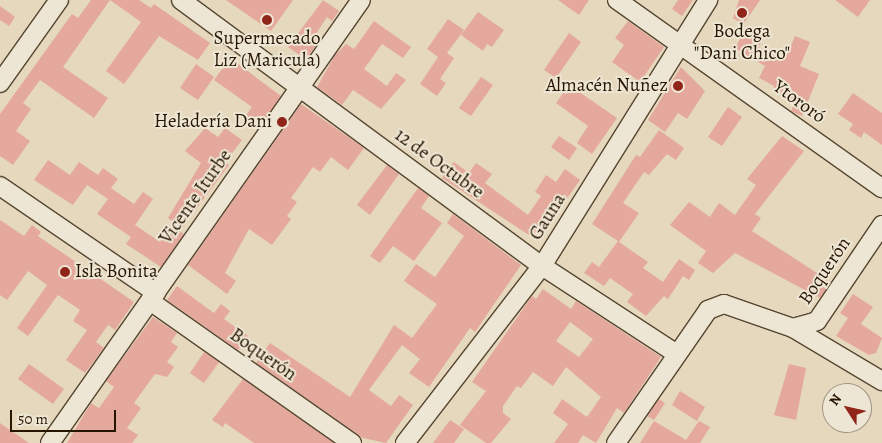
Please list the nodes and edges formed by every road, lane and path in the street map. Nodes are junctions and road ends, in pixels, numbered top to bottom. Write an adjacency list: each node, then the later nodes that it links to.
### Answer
1 (59, 0): 7 (street)
2 (181, 0): 8 (street, 12 de Octubre)
3 (361, 0): 8 (street, Vicente Iturbe)
4 (617, 0): 6 (street, Ytororó)
5 (708, 0): 6 (street, Gauna)
6 (681, 44): 10 (street, Ytororó); 12 (street, Gauna)
7 (0, 83)
8 (299, 88): 12 (street, 12 de Octubre); 13 (street, Vicente Iturbe)
9 (0, 186): 13 (street, Boquerón)
10 (882, 188)
11 (882, 225): 14 (street, Boquerón)
12 (542, 266): 15 (street, 12 de Octubre); 19 (street, Gauna)
13 (153, 297): 17 (street, Vicente Iturbe); 18 (street, Boquerón)
14 (793, 328): 15 (street, Boquerón); 16 (street)
15 (677, 354): 20 (street)
16 (882, 381)
17 (50, 443)
18 (352, 443)
19 (405, 443)
20 (616, 443)

